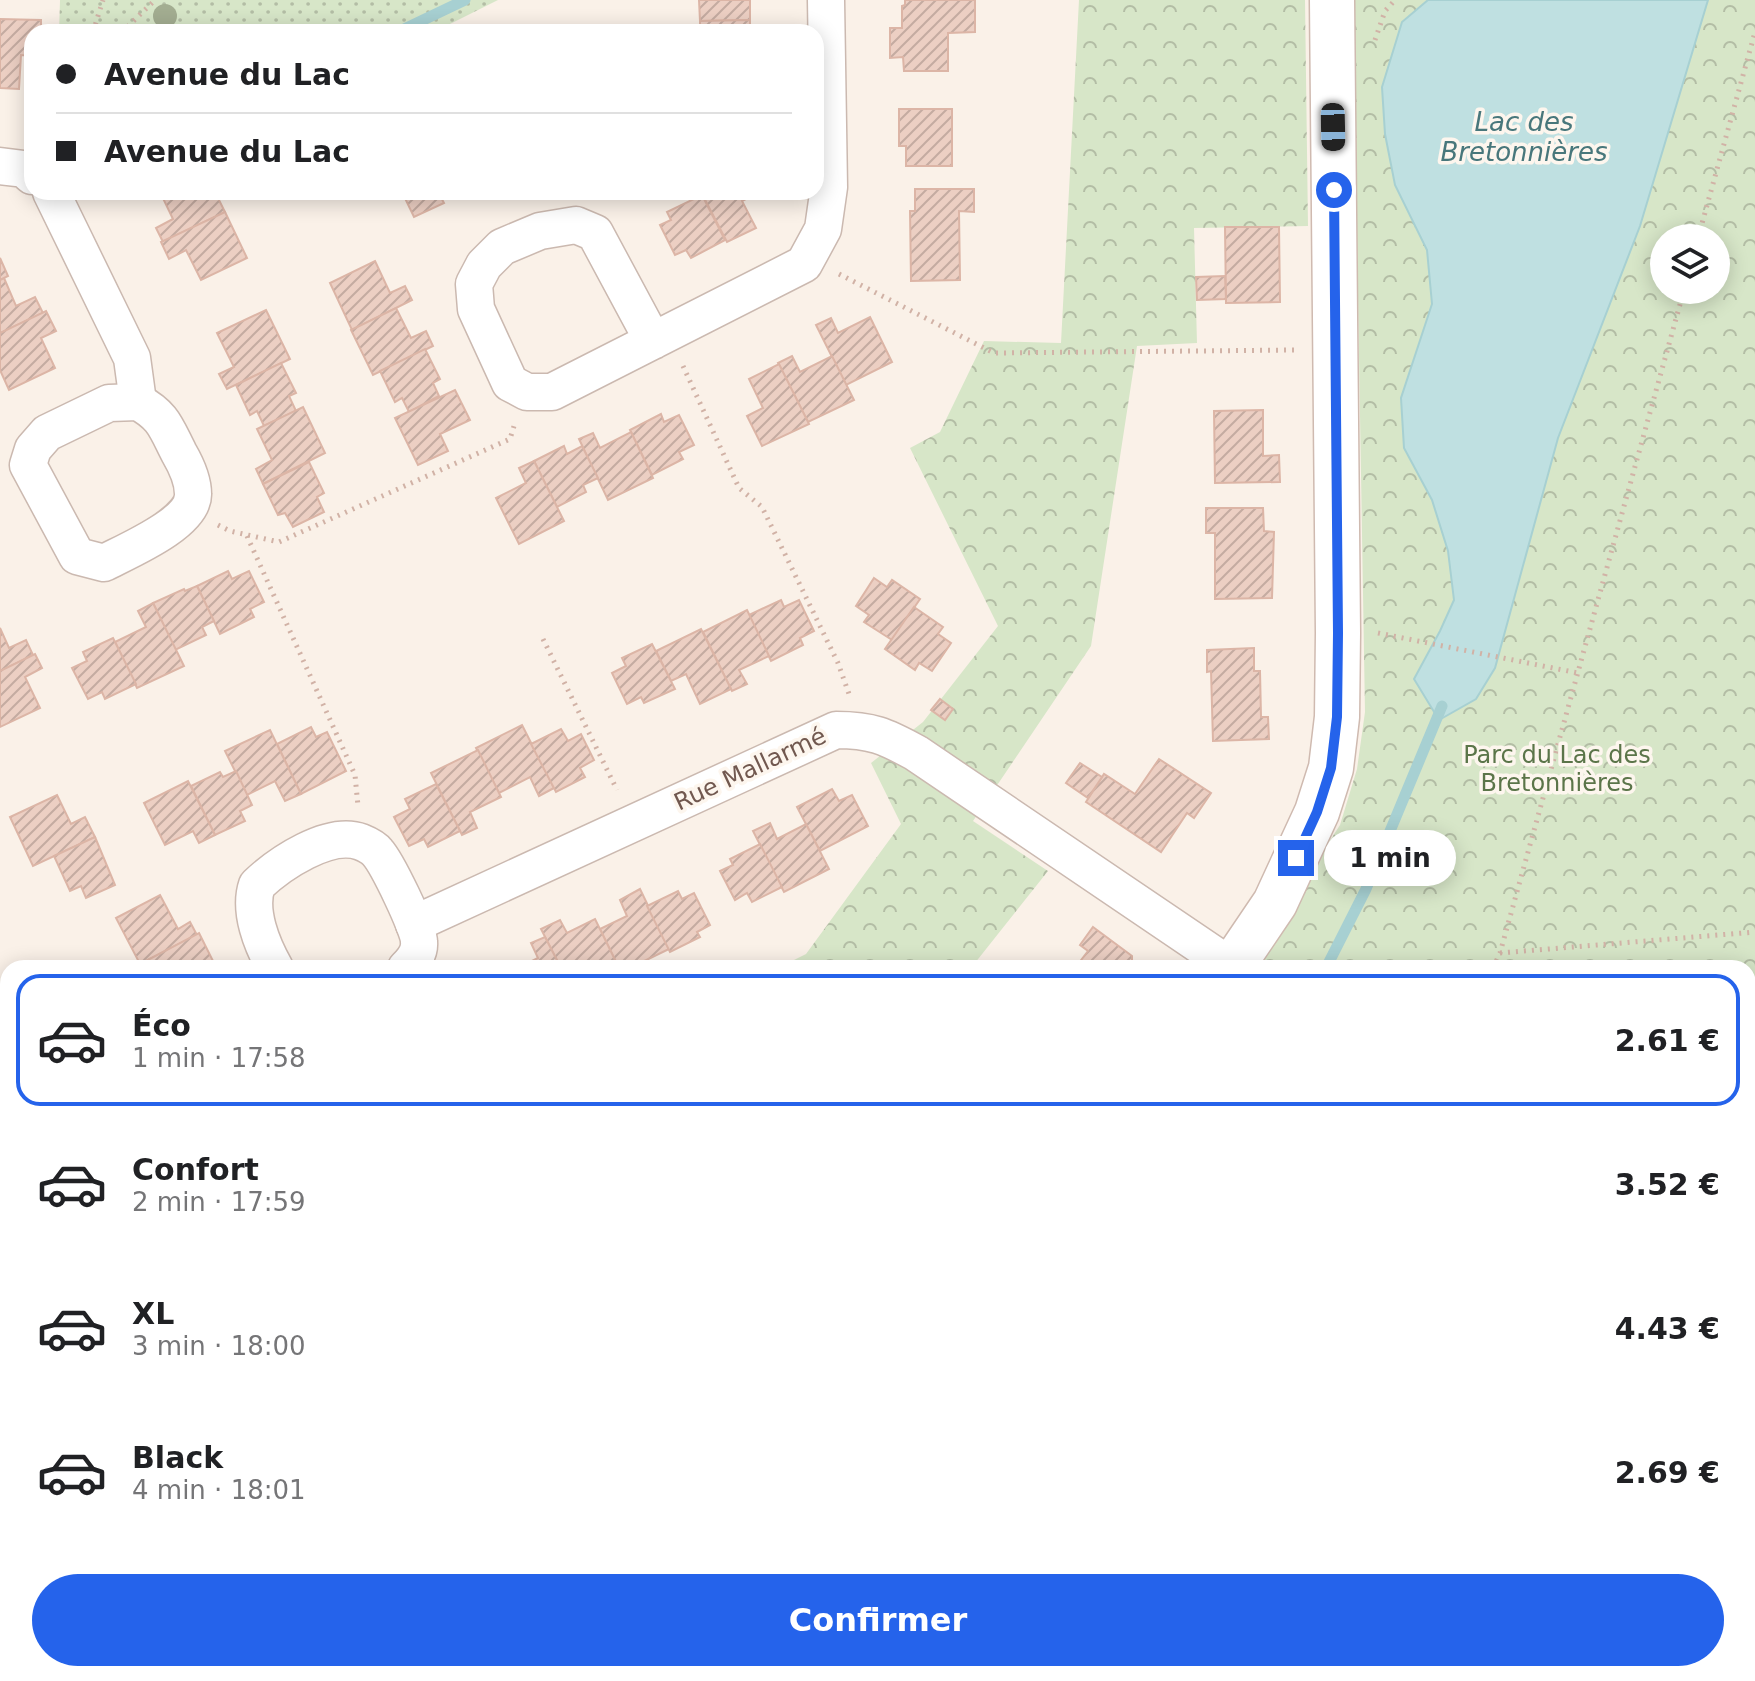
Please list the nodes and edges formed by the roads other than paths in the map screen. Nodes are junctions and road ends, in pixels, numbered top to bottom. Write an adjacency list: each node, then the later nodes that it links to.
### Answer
1 (826, 0): 6 (street)
2 (1332, 0): 12 (street)
3 (0, 166): 4 (street)
4 (24, 169)
5 (55, 200): 7 (street)
6 (661, 337): 6 (street)
7 (138, 402): 7 (street)
8 (414, 924): 9 (street); 10 (street); 11 (street, Rue Mallarmé)
9 (270, 960)
10 (413, 960)
11 (1222, 960)
12 (1237, 960)

